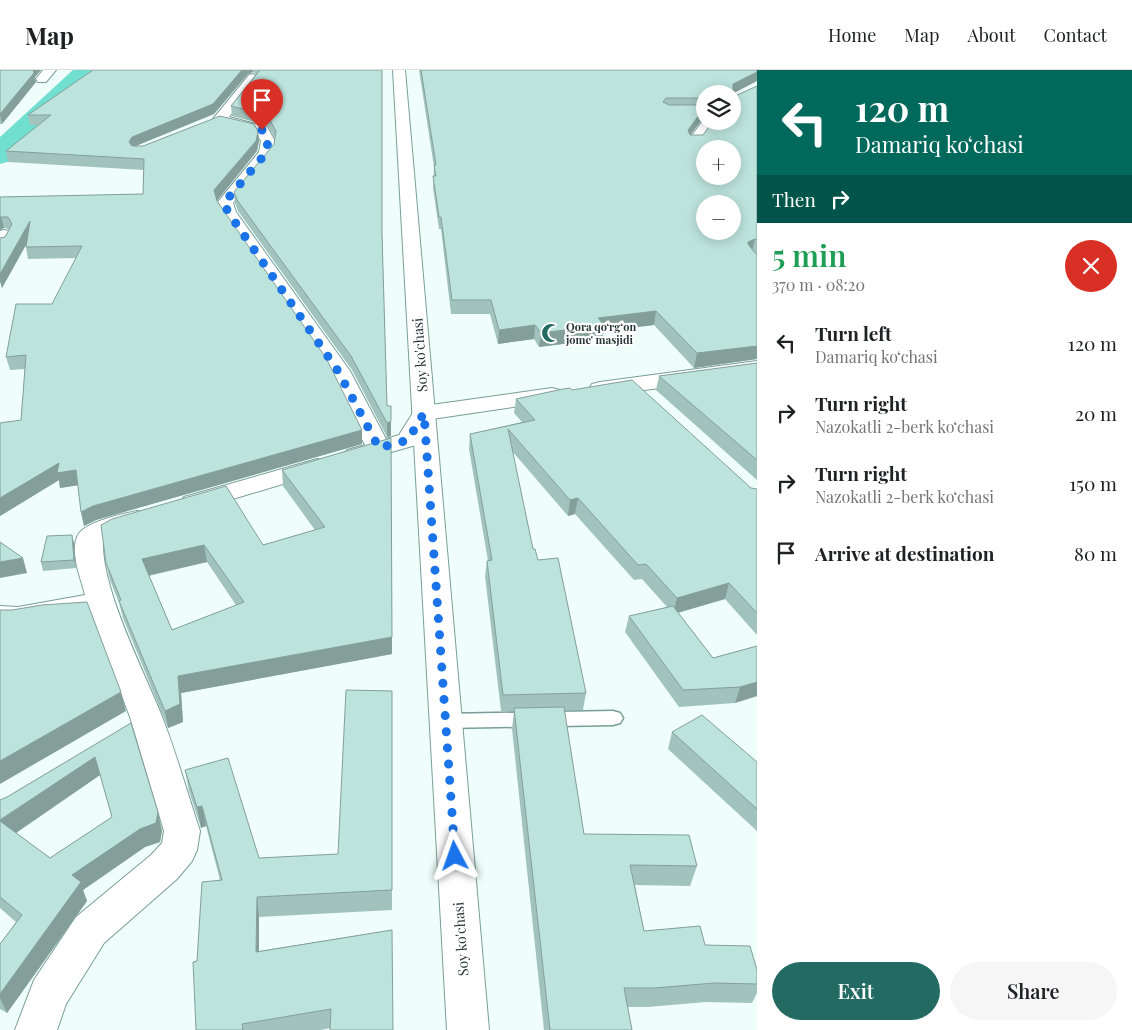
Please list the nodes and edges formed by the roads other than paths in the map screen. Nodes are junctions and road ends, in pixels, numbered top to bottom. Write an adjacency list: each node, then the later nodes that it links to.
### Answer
1 (399, 70): 8 (street, Soy ko'chasi)
2 (253, 78): 9 (street)
3 (703, 130): 4 (street)
4 (694, 142)
5 (757, 368): 6 (street)
6 (634, 384): 7 (street); 8 (street)
7 (656, 404)
8 (424, 413): 9 (street); 13 (street, Soy ko'chasi)
9 (379, 448): 10 (street)
10 (101, 602): 11 (street); 14 (street)
11 (0, 616)
12 (613, 718): 13 (lane)
13 (445, 721): 15 (street, Soy ko'chasi)
14 (36, 1030)
15 (468, 1030)

